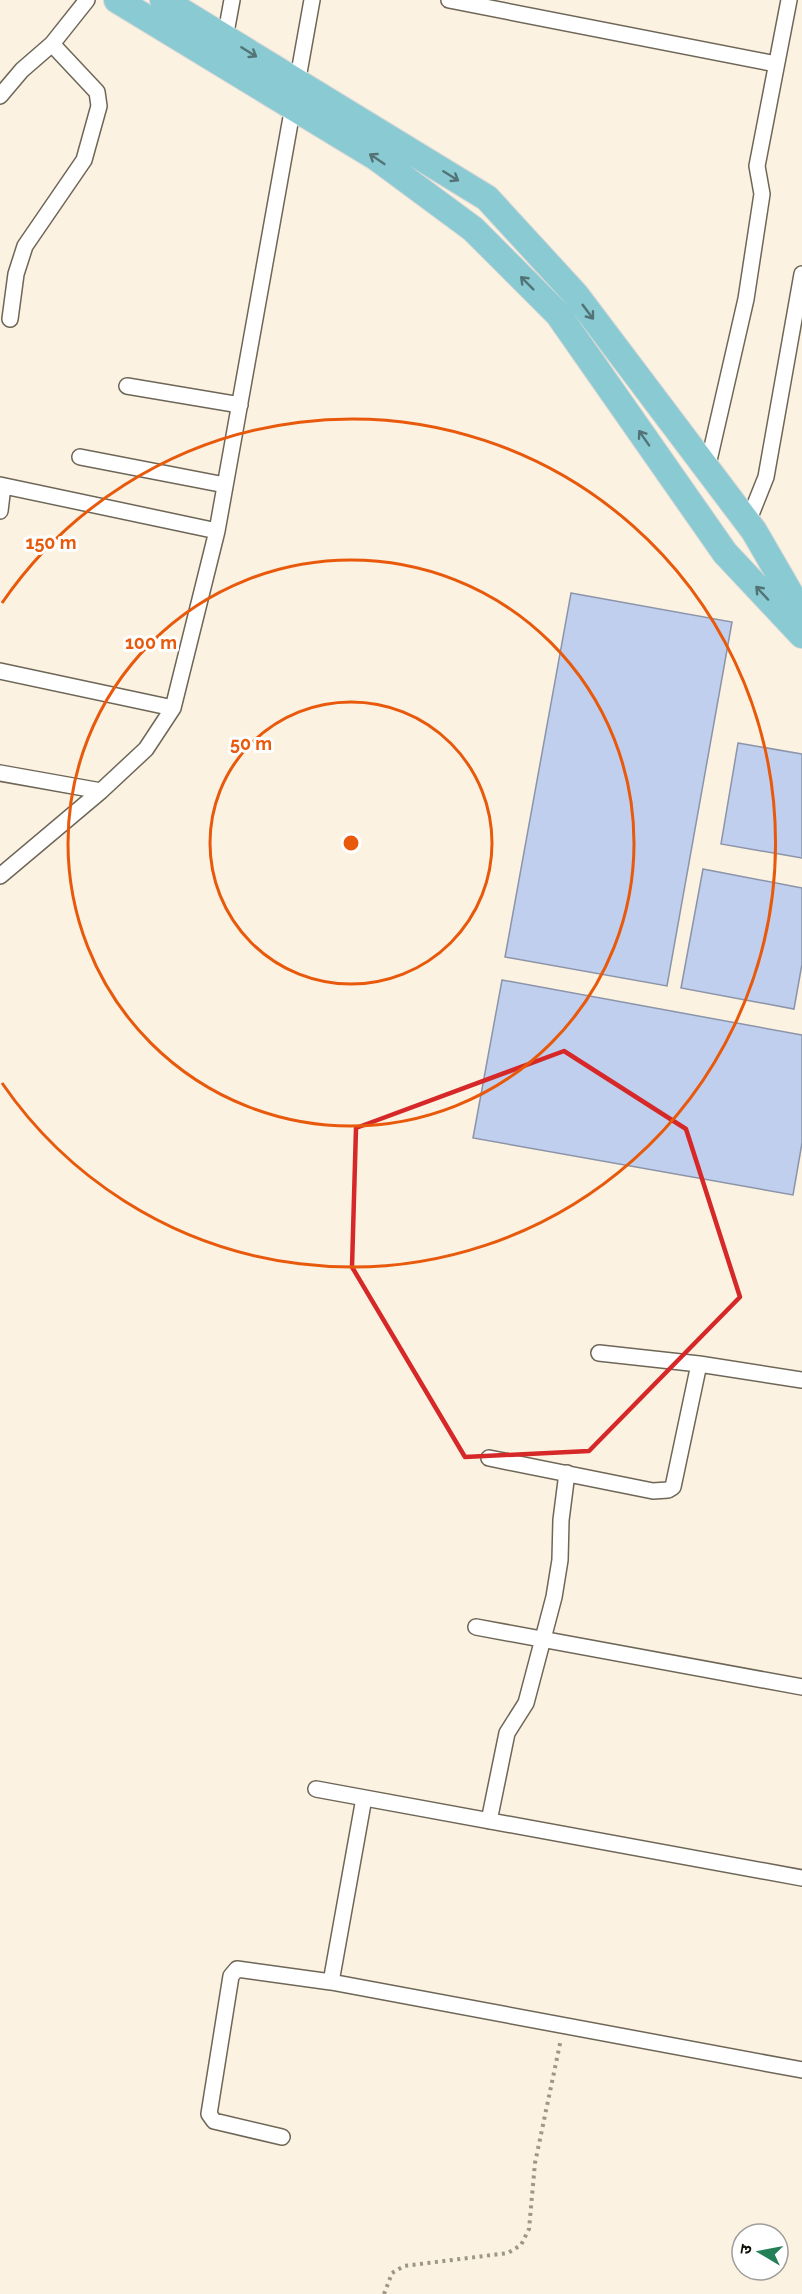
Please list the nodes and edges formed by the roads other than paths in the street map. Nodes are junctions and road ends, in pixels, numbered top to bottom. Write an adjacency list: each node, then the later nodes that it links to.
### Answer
1 (87, 0): 9 (street)
2 (117, 0): 11 (main road)
3 (163, 0): 8 (main road)
4 (232, 0): 8 (street)
5 (312, 0): 11 (street)
6 (449, 0): 10 (street)
7 (789, 0): 10 (street)
8 (225, 38): 11 (main road, one-way to 11)
9 (52, 44): 12 (street); 14 (street)
10 (776, 64): 19 (street)
11 (296, 95): 17 (street); 19 (main road, one-way to 19); 26 (main road, one-way to 11)
12 (0, 96)
13 (802, 274): 15 (street)
14 (10, 319)
15 (796, 345): 23 (street)
16 (127, 386): 17 (street)
17 (240, 405): 21 (street)
18 (80, 457): 21 (street)
19 (707, 469): 23 (main road)
20 (2, 485): 22 (street); 24 (street)
21 (225, 485): 24 (street)
22 (0, 511)
23 (747, 522): 25 (main road)
24 (217, 531): 28 (street)
25 (802, 614)
26 (802, 635)
27 (0, 671): 28 (street)
28 (173, 708): 30 (street)
29 (0, 773): 30 (street)
30 (101, 791): 31 (street)
31 (0, 875)
32 (599, 1353): 33 (street)
33 (699, 1364): 34 (street); 36 (street)
34 (802, 1380)
35 (489, 1458): 36 (street)
36 (567, 1473): 38 (street)
37 (476, 1627): 38 (street)
38 (543, 1640): 39 (street); 42 (street)
39 (802, 1687)
40 (316, 1789): 41 (street)
41 (364, 1798): 42 (street); 44 (street)
42 (489, 1821): 43 (street)
43 (802, 1878)
44 (331, 1982): 45 (street); 46 (street)
45 (802, 2070)
46 (282, 2137)

